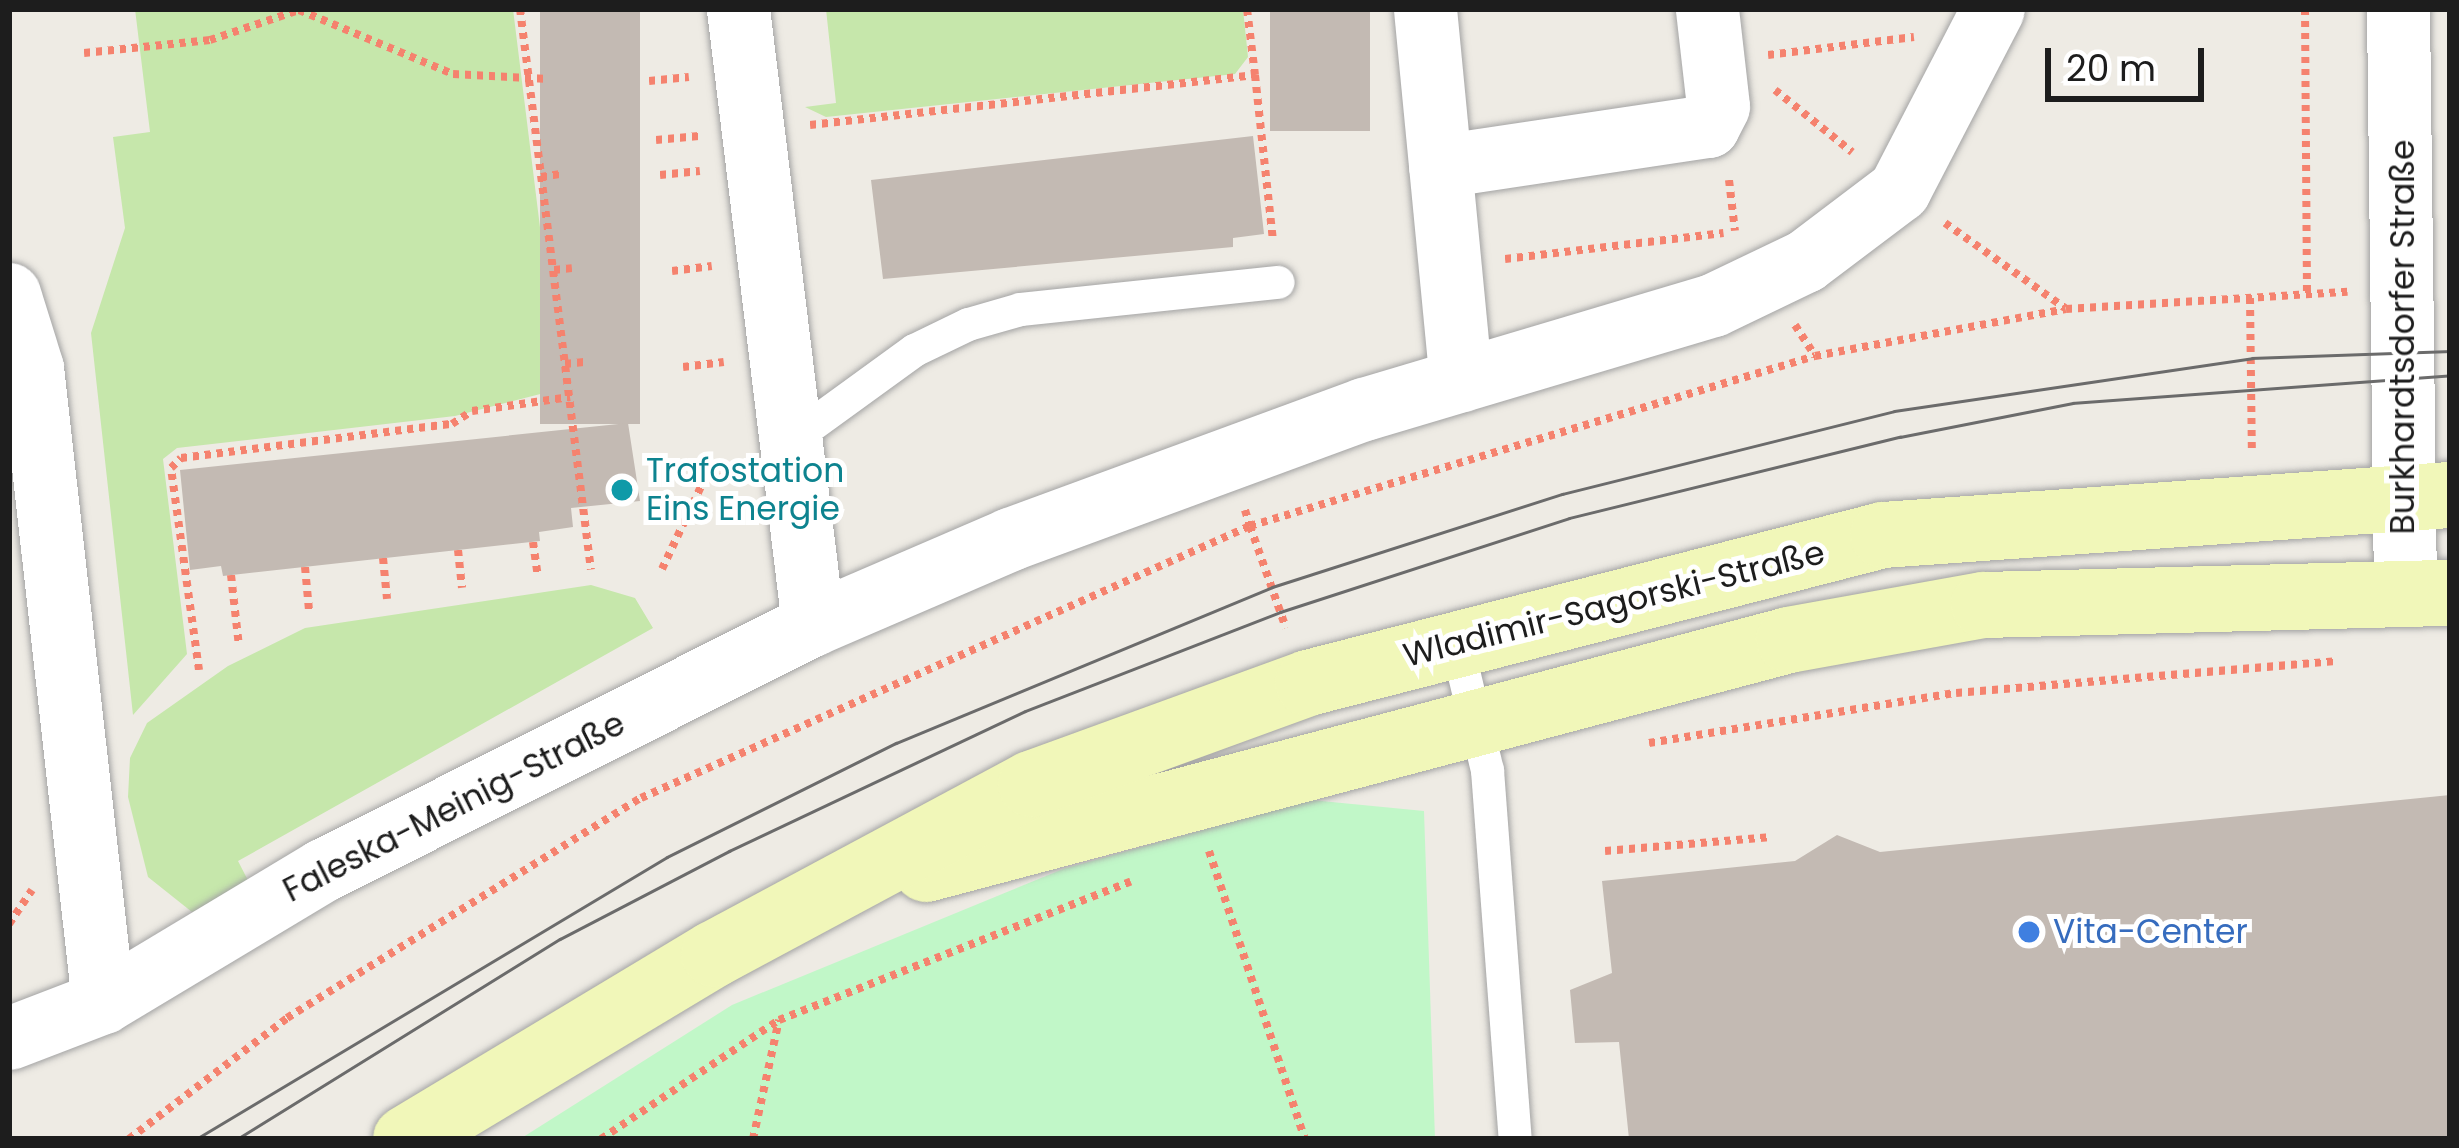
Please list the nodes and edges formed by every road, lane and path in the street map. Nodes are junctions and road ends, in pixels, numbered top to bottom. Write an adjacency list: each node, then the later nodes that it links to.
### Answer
1 (266, 9): 8 (path)
2 (520, 9): 15 (path)
3 (738, 9): 17 (street)
4 (1247, 9): 12 (path)
5 (1425, 9): 20 (street)
6 (2305, 9): 32 (path)
7 (2398, 9): 44 (street, Burkhardtsdorfer Straße)
8 (272, 19): 11 (path); 15 (path)
9 (1984, 29): 10 (path); 25 (street, Faleska-Meinig-Straße)
10 (1718, 36): 20 (street); 25 (path)
11 (84, 52)
12 (1255, 75): 17 (path); 27 (path)
13 (549, 79): 15 (path)
14 (662, 80): 16 (path)
15 (529, 81): 24 (path)
16 (649, 81)
17 (753, 131): 41 (street)
18 (671, 139): 19 (path)
19 (656, 140)
20 (1440, 166): 39 (street)
21 (681, 173): 23 (path)
22 (561, 174): 24 (path)
23 (660, 175)
24 (541, 177): 29 (path)
25 (1899, 190): 34 (path); 39 (street, Faleska-Meinig-Straße)
26 (572, 268): 29 (path)
27 (1276, 268): 41 (lane)
28 (691, 269): 30 (path)
29 (554, 270): 36 (path)
30 (672, 271)
31 (9, 294): 72 (street)
32 (2307, 294)
33 (2250, 298): 34 (path)
34 (2066, 309): 45 (path)
35 (584, 362): 36 (path)
36 (565, 364): 40 (path)
37 (698, 364): 38 (path)
38 (683, 367)
39 (1461, 380): 42 (street, Faleska-Meinig-Straße)
40 (570, 397): 51 (path); 62 (path)
41 (790, 440): 58 (street)
42 (1226, 460): 45 (path); 58 (street, Faleska-Meinig-Straße)
43 (704, 480): 50 (path)
44 (2427, 496): 55 (street, Burkhardtsdorfer Straße); 59 (main road, Wladimir-Sagorski-Straße)
45 (1250, 526): 75 (path)
46 (533, 542): 53 (path)
47 (458, 550): 54 (path)
48 (383, 558): 56 (path)
49 (305, 567): 57 (path)
50 (662, 569)
51 (592, 570)
52 (231, 575): 60 (path)
53 (538, 577)
54 (462, 588)
55 (2427, 592): 63 (main road, Wladimir-Sagorski-Straße)
56 (387, 599)
57 (310, 610)
58 (813, 624): 72 (street, Faleska-Meinig-Straße)
59 (1456, 642): 63 (lane); 71 (main road, Wladimir-Sagorski-Straße)
60 (239, 646)
61 (2343, 660): 64 (path)
62 (199, 670)
63 (1475, 720): 71 (main road, Wladimir-Sagorski-Straße); 80 (lane)
64 (1630, 746)
65 (1771, 837): 68 (path)
66 (1231, 844): 67 (path)
67 (1208, 850): 69 (path); 79 (path)
68 (1605, 851)
69 (1187, 859)
70 (1144, 875): 73 (path)
71 (823, 896): 76 (main road, Wladimir-Sagorski-Straße)
72 (103, 1002): 74 (street, Faleska-Meinig-Straße)
73 (779, 1020): 77 (path); 78 (path)
74 (9, 1037)
75 (129, 1139)
76 (406, 1139)
77 (601, 1139)
78 (754, 1139)
79 (1305, 1139)
80 (1515, 1139)

